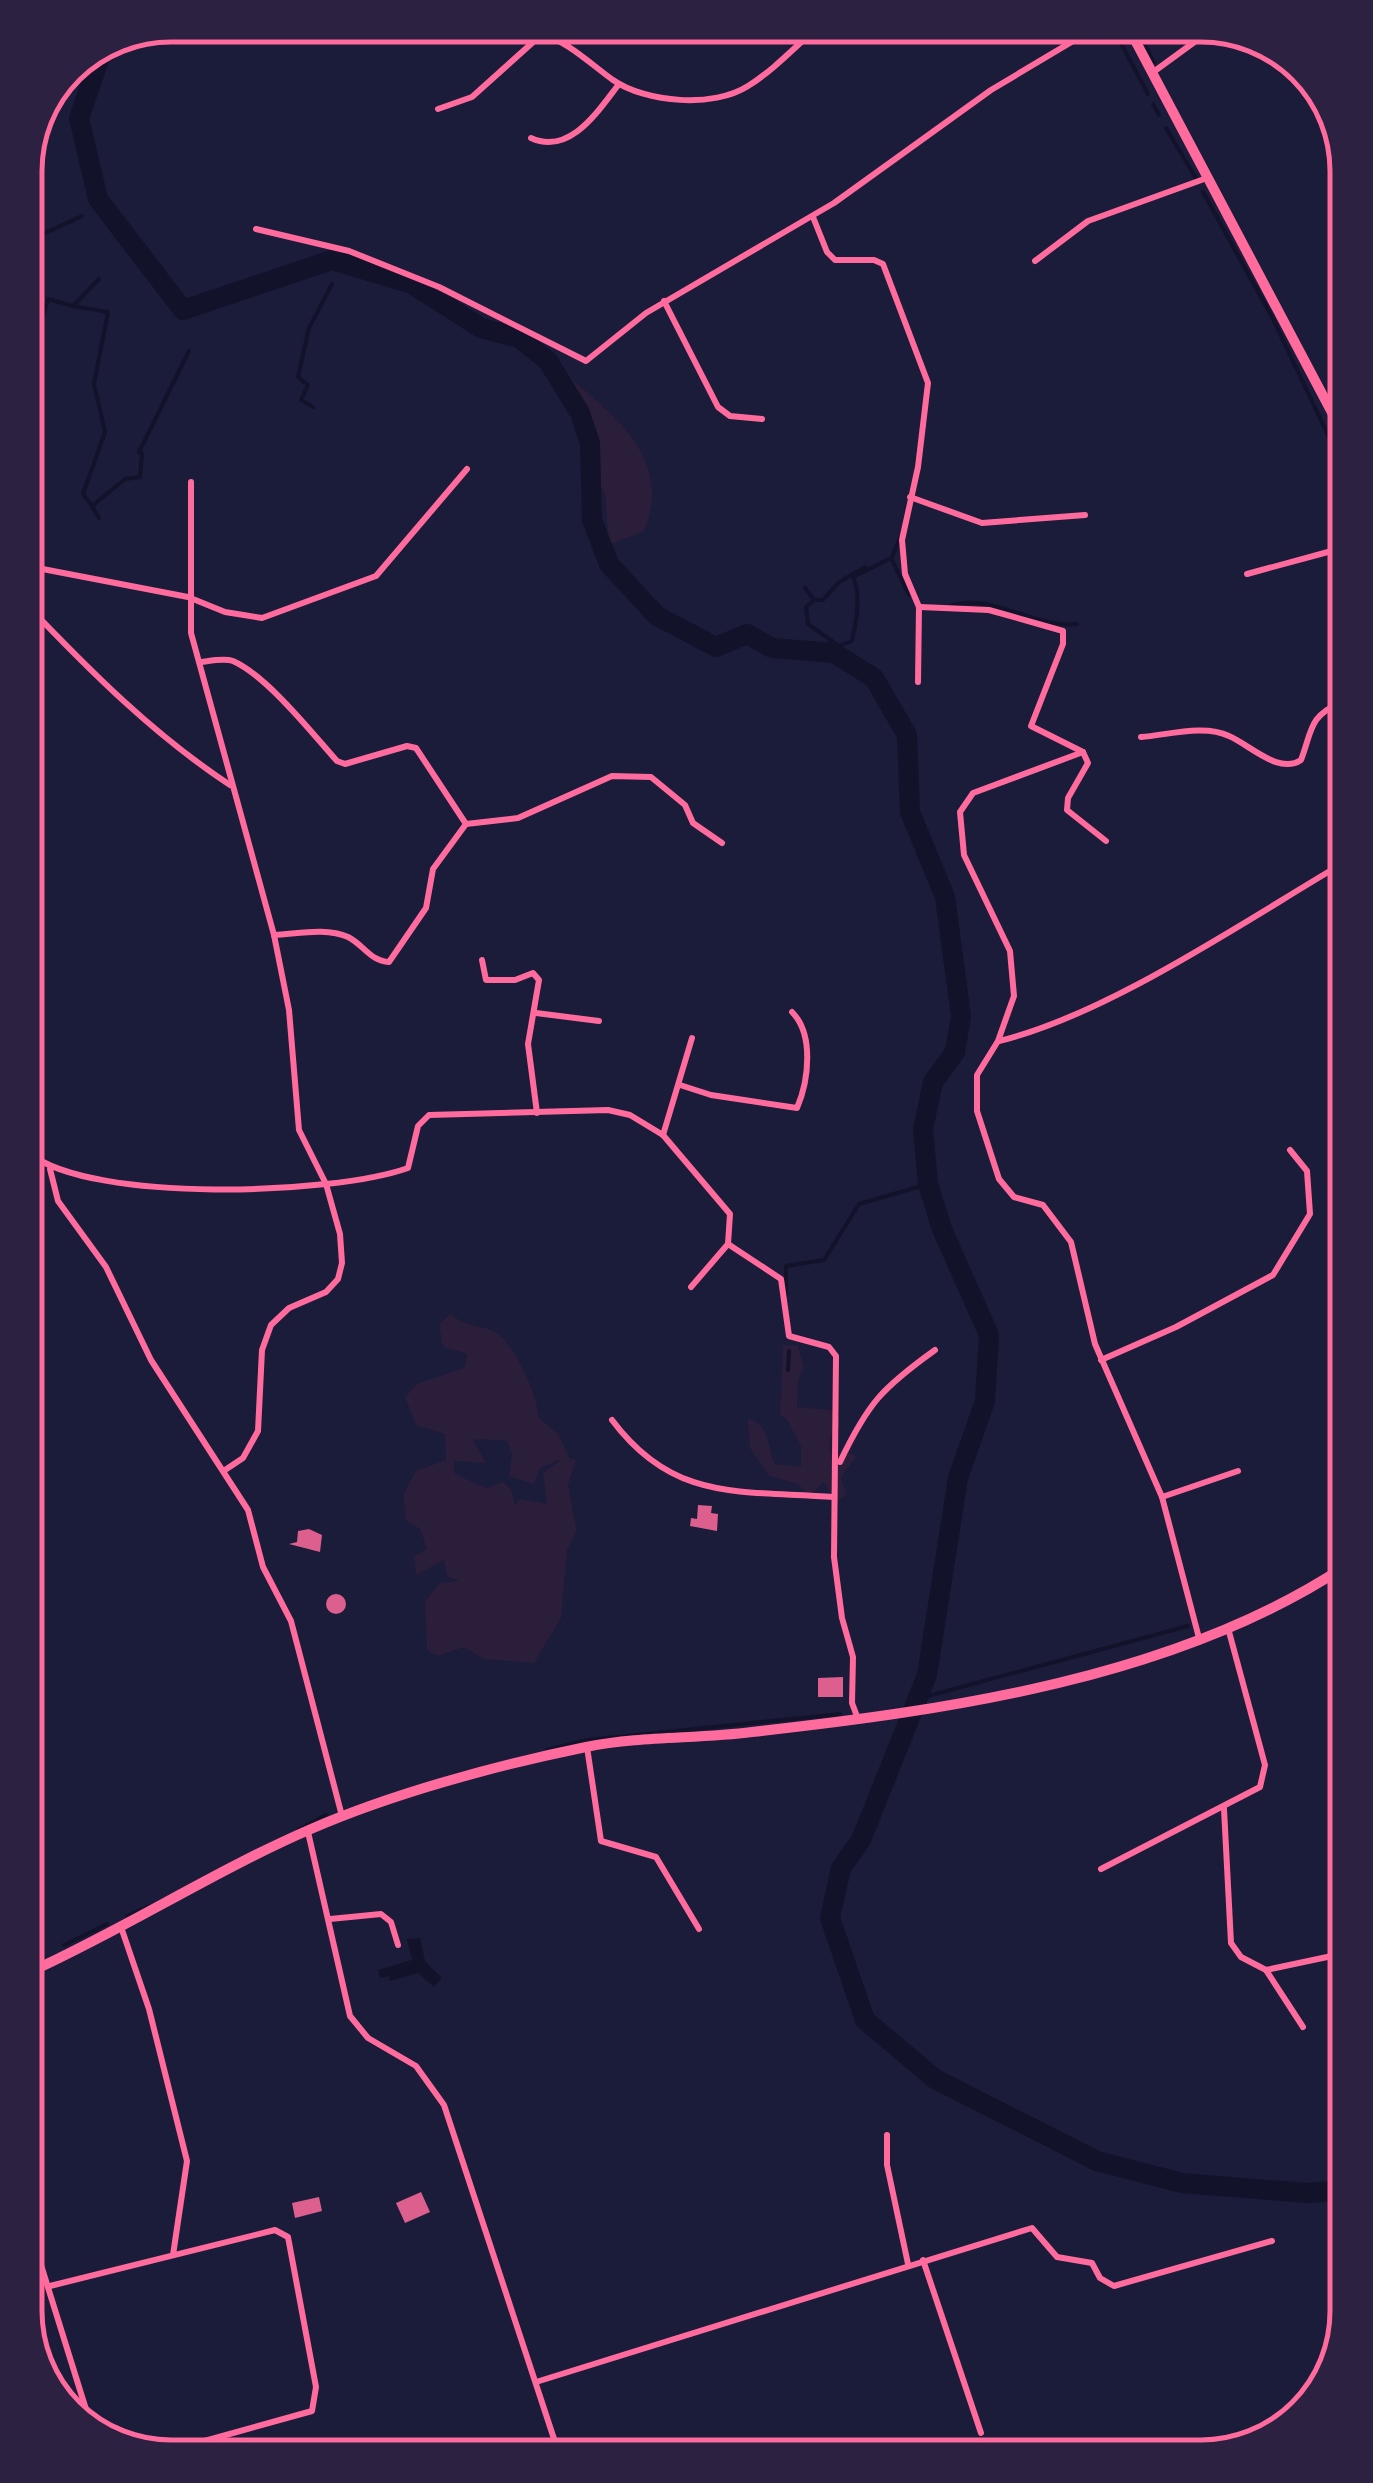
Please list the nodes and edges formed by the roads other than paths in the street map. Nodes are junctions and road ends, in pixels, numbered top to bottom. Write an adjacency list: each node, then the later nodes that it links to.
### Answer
1 (532, 42): 9 (street)
2 (552, 42): 8 (street)
3 (800, 43): 8 (street)
4 (1070, 43): 12 (street)
5 (1136, 43): 7 (main road)
6 (1193, 43): 7 (street)
7 (1152, 72): 11 (main road)
8 (619, 84): 10 (street)
9 (438, 110)
10 (530, 138)
11 (1208, 177): 14 (street); 16 (main road)
12 (813, 217): 15 (street); 20 (street)
13 (256, 229): 15 (street)
14 (1035, 261)
15 (664, 301): 17 (street)
16 (1330, 409)
17 (762, 419)
18 (468, 470): 25 (street)
19 (190, 482): 25 (street)
20 (910, 497): 21 (street); 26 (street)
21 (1085, 516)
22 (1330, 551): 24 (street)
23 (43, 569): 25 (street)
24 (1248, 574)
25 (188, 597): 28 (street)
26 (919, 607): 29 (street); 32 (street)
27 (43, 621): 33 (street)
28 (201, 662): 33 (street); 34 (street)
29 (918, 682)
30 (1330, 707): 31 (street)
31 (1141, 737)
32 (1083, 752): 35 (street); 44 (street)
33 (230, 784): 38 (street)
34 (466, 824): 36 (street); 38 (street)
35 (1106, 841)
36 (722, 844)
37 (1330, 871): 44 (street)
38 (274, 936): 51 (street)
39 (482, 960): 41 (street)
40 (792, 1012): 45 (street)
41 (536, 1014): 42 (street); 46 (street)
42 (599, 1021)
43 (692, 1038): 45 (street)
44 (998, 1041): 55 (street)
45 (680, 1085): 47 (street)
46 (537, 1113): 47 (street); 51 (street)
47 (664, 1135): 52 (street)
48 (1290, 1150): 55 (street)
49 (43, 1164): 50 (street)
50 (50, 1170): 51 (street); 58 (street)
51 (326, 1184): 58 (street)
52 (728, 1244): 53 (street); 57 (street)
53 (691, 1287)
54 (934, 1350): 57 (street)
55 (1101, 1360): 60 (street)
56 (612, 1420): 61 (street)
57 (837, 1468): 61 (street)
58 (225, 1470): 68 (street)
59 (1238, 1471): 60 (street)
60 (1162, 1497): 64 (street)
61 (834, 1498): 65 (street)
62 (1330, 1575): 63 (main road)
63 (1228, 1628): 64 (main road); 67 (street)
64 (1200, 1640): 65 (main road)
65 (858, 1720): 66 (main road)
66 (587, 1747): 68 (main road); 73 (street)
67 (1224, 1808): 70 (street); 77 (street)
68 (342, 1816): 69 (main road)
69 (308, 1830): 71 (street); 72 (main road)
70 (1102, 1869)
71 (330, 1919): 74 (street); 86 (street)
72 (121, 1925): 76 (main road); 81 (street)
73 (699, 1929)
74 (398, 1945)
75 (1330, 1956): 77 (street)
76 (42, 1966)
77 (1266, 1970): 78 (street)
78 (1302, 2027)
79 (887, 2135): 84 (street)
80 (1272, 2240): 82 (street)
81 (173, 2255): 85 (street); 89 (street)
82 (923, 2260): 84 (street); 88 (street)
83 (42, 2264): 85 (street)
84 (908, 2264): 86 (street)
85 (50, 2286): 87 (street)
86 (536, 2382): 90 (street)
87 (86, 2409)
88 (981, 2433)
89 (211, 2440)
90 (555, 2440)

